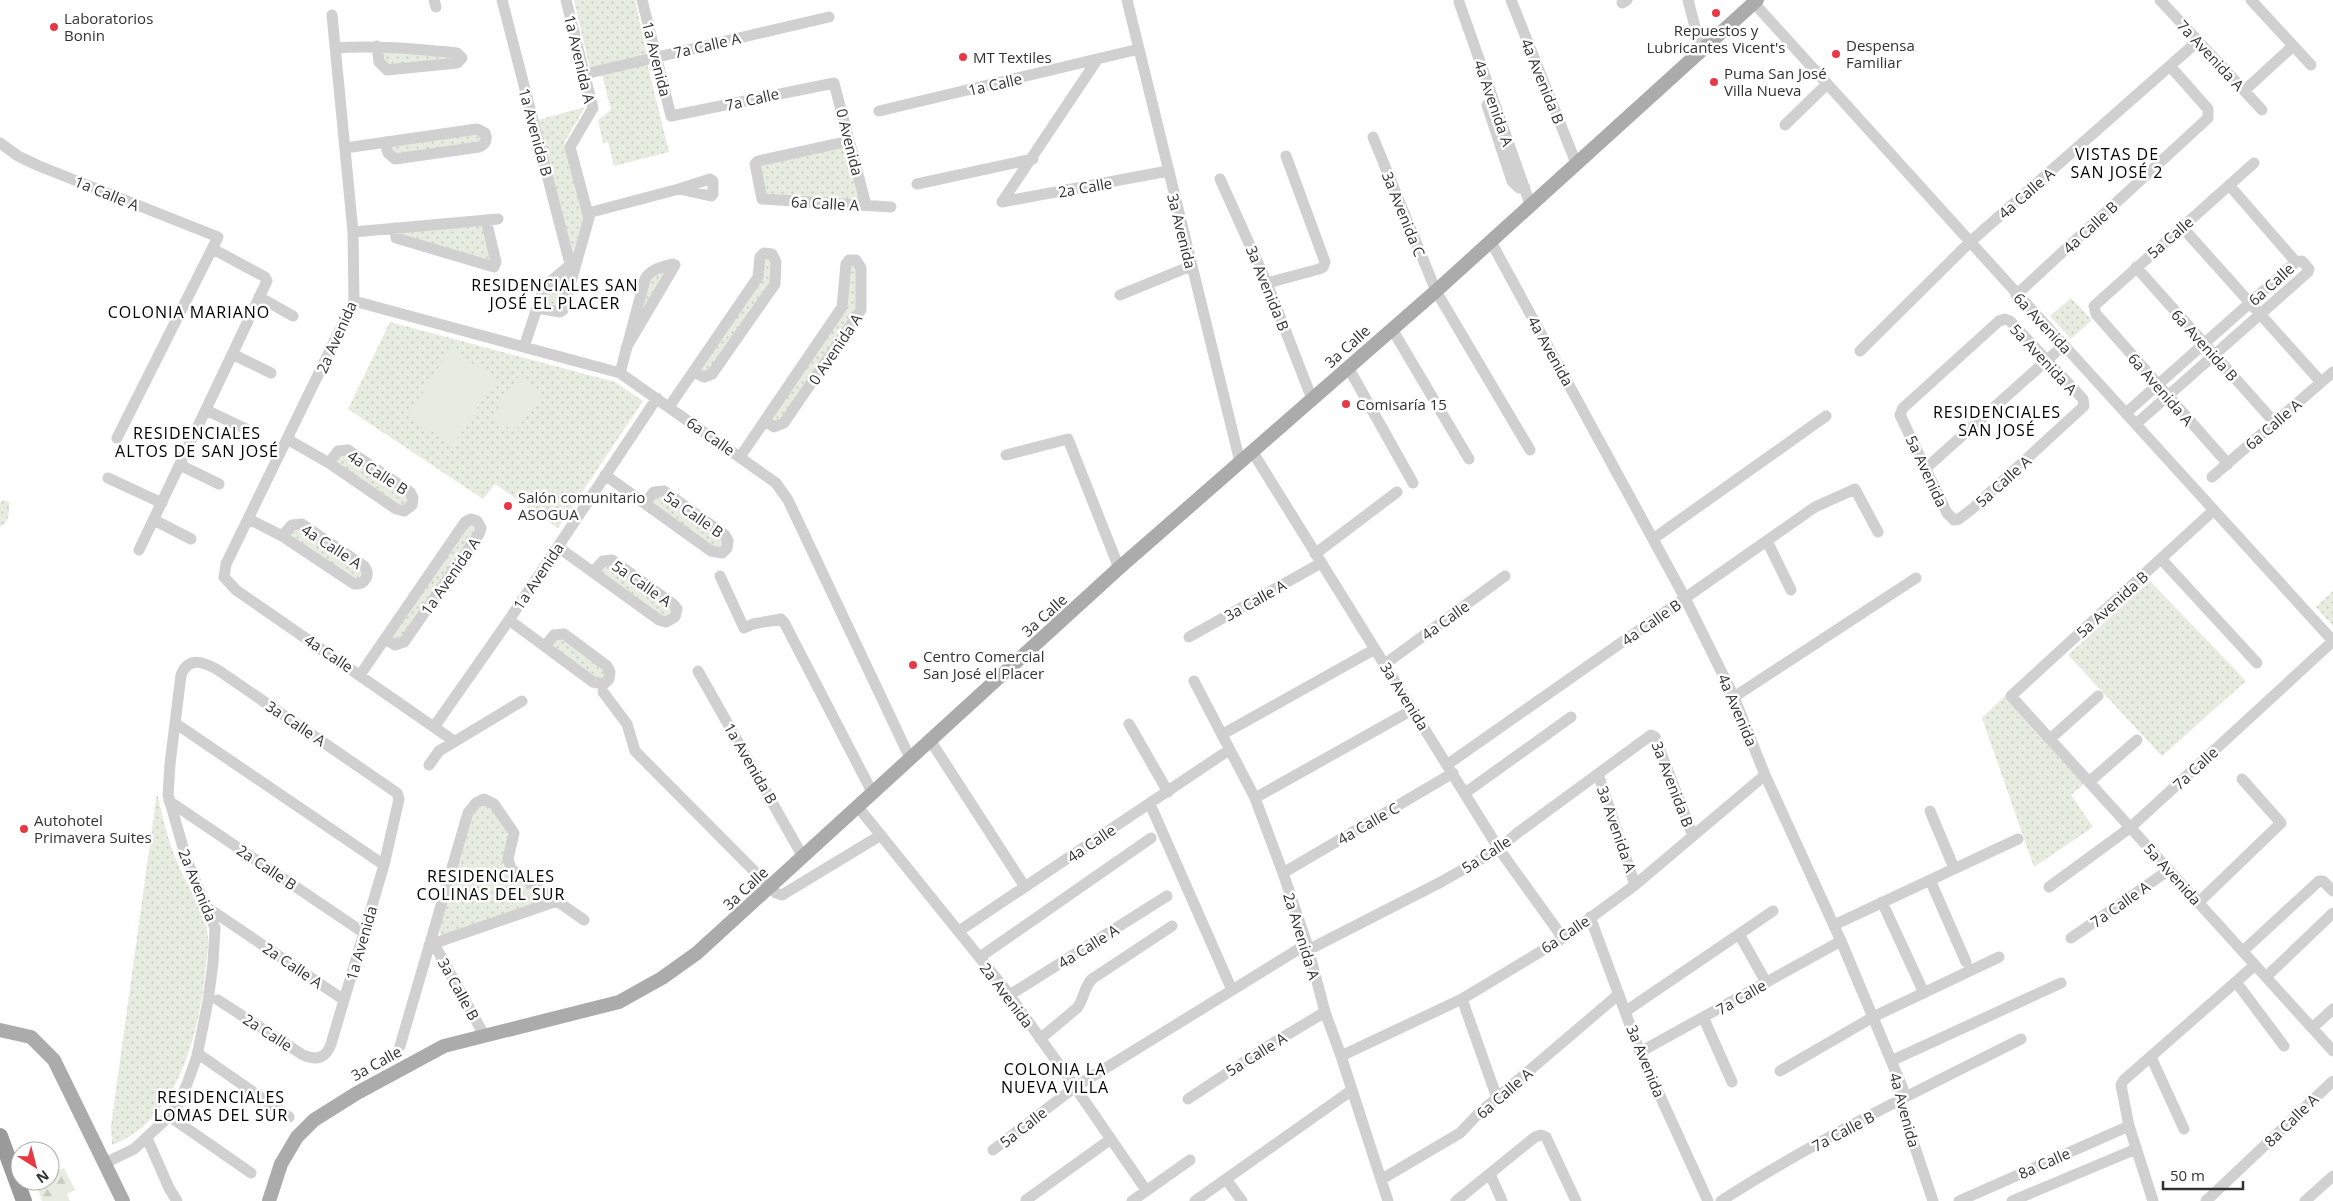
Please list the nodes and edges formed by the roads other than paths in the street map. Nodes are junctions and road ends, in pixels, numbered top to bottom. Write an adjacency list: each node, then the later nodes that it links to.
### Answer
1 (502, 0): 57 (street, 1a Avenida B)
2 (566, 0): 23 (street, 1a Avenida A)
3 (642, 0): 19 (street, 1a Avenida)
4 (1127, 0): 17 (street, 3a Avenida)
5 (1511, 0): 38 (street, 4a Avenida B)
6 (1688, 0): 18 (street)
7 (2160, 0): 13 (street, 7a Avenida A)
8 (2251, 0): 15 (street)
9 (1756, 1): 18 (main road, 3a Calle); 25 (street, 6a Avenida)
10 (1456, 3): 45 (street, 4a Avenida A)
11 (332, 15): 16 (street, 2a Avenida)
12 (829, 17): 19 (street, 7a Calle A)
13 (2198, 41): 22 (street, 4a Calle A); 26 (street, 7a Avenida A)
14 (376, 46): 14 (street); 16 (street)
15 (2293, 46): 21 (street); 26 (street)
16 (335, 48): 35 (street, 2a Avenida)
17 (1139, 49): 20 (street, 1a Calle); 40 (street, 3a Avenida)
18 (1701, 50): 38 (main road, 3a Calle)
19 (656, 57): 23 (street, 7a Calle A); 29 (street, 1a Avenida)
20 (1097, 60): 28 (street, 1a Calle); 37 (street)
21 (2311, 65)
22 (2170, 66): 55 (street, 4a Calle A); 64 (street, 4a Calle B)
23 (585, 74): 48 (street, 1a Avenida A)
24 (831, 82): 29 (street, 7a Calle); 33 (street, 0 Avenida)
25 (1827, 84): 30 (street); 55 (street, 6a Avenida)
26 (2244, 91): 27 (street, 7a Avenida A)
27 (2262, 110)
28 (879, 112)
29 (673, 117)
30 (1785, 125)
31 (1373, 138): 62 (street, 3a Avenida C)
32 (385, 142): 32 (street); 35 (street)
33 (849, 142): 46 (street, 0 Avenida); 46 (street, 6a Calle A)
34 (0, 144): 56 (street, 1a Calle A)
35 (344, 148): 53 (street, 2a Avenida)
36 (1286, 156): 61 (street)
37 (1033, 159): 40 (street, 2a Calle); 42 (street)
38 (1576, 162): 45 (main road, 3a Calle)
39 (2254, 163): 43 (street, 5a Calle)
40 (1168, 171): 59 (street, 3a Avenida)
41 (1220, 179): 61 (street, 3a Avenida B)
42 (917, 184)
43 (2229, 186): 51 (street, 5a Calle); 58 (street)
44 (679, 190): 48 (street)
45 (1530, 204): 54 (main road, 3a Calle)
46 (866, 205): 47 (street, 6a Calle A)
47 (892, 206)
48 (588, 213): 57 (street, 1a Avenida A)
49 (498, 219): 50 (street)
50 (486, 220): 52 (street); 52 (street)
51 (2182, 227): 60 (street, 5a Calle); 67 (street)
52 (395, 228): 53 (street)
53 (352, 232): 66 (street, 2a Avenida)
54 (1490, 240): 62 (main road, 3a Calle); 128 (street, 4a Avenida)
55 (1970, 242): 64 (street, 6a Avenida); 77 (street, 4a Calle A)
56 (213, 249): 65 (street); 101 (street)
57 (574, 261): 68 (street); 68 (street, 1a Avenida A)
58 (2296, 262): 67 (street, 6a Calle); 70 (street, 6a Calle)
59 (1191, 266): 63 (street); 108 (street, 3a Avenida)
60 (2136, 267): 69 (street, 5a Calle); 73 (street, 6a Avenida B)
61 (1267, 283): 90 (street, 3a Avenida B)
62 (1436, 291): 72 (main road, 3a Calle); 103 (street, 3a Avenida C)
63 (1120, 295)
64 (2016, 295): 74 (street, 6a Avenida)
65 (259, 297): 71 (street); 78 (street)
66 (354, 301): 75 (street, 6a Calle); 102 (street, 2a Avenida)
67 (2250, 302): 70 (street); 73 (street, 6a Calle)
68 (537, 308): 75 (street)
69 (2096, 314): 87 (street, 6a Avenida A)
70 (2260, 314): 79 (street, 6a Calle); 86 (street)
71 (294, 316)
72 (1392, 329): 81 (main road, 3a Calle); 107 (street)
73 (2204, 343): 79 (street, 6a Avenida B); 87 (street, 6a Calle)
74 (2064, 345): 80 (street); 94 (street, 6a Avenida)
75 (524, 347): 85 (street, 6a Calle)
76 (626, 348): 76 (street); 85 (street)
77 (1860, 351)
78 (232, 354): 84 (street); 93 (street)
79 (2214, 355): 88 (street, 6a Calle); 98 (street, 6a Avenida B)
80 (2047, 360): 91 (street, 5a Avenida A); 95 (street, 5a Avenida A); 112 (street)
81 (1348, 367): 90 (main road, 3a Calle); 116 (street)
82 (693, 372): 82 (street); 92 (street)
83 (2333, 372): 86 (street, 6a Calle A)
84 (271, 373)
85 (620, 373): 89 (street, 6a Calle)
86 (2321, 382): 98 (street, 6a Calle A)
87 (2157, 385): 88 (street, 6a Avenida A); 94 (street, 6a Calle)
88 (2167, 396): 99 (street, 6a Calle); 110 (street, 6a Avenida A)
89 (656, 398): 92 (street, 6a Calle); 113 (street, 1a Avenida)
90 (1312, 399): 104 (main road, 3a Calle)
91 (2083, 399): 123 (street, 5a Calle A)
92 (669, 407): 106 (street, 6a Calle)
93 (206, 410): 100 (street); 111 (street)
94 (2126, 413): 99 (street, 6a Avenida)
95 (1900, 415): 112 (street, 5a Avenida)
96 (1826, 416): 128 (street)
97 (765, 421): 97 (street, 0 Avenida A); 106 (street, 0 Avenida A)
98 (2275, 423): 110 (street, 6a Calle A)
99 (2136, 424): 121 (street, 6a Avenida)
100 (246, 429)
101 (117, 438)
102 (287, 439): 109 (street, 4a Calle B); 122 (street, 2a Avenida)
103 (1530, 450)
104 (1252, 451): 108 (main road, 3a Calle); 132 (street, 3a Avenida)
105 (1006, 455): 134 (street)
106 (740, 457): 171 (street, 6a Calle)
107 (1469, 459)
108 (1240, 462): 134 (main road, 3a Calle)
109 (329, 463): 109 (street, 4a Calle B)
110 (2228, 464): 114 (street, 6a Calle A)
111 (180, 465): 117 (street); 119 (street)
112 (1926, 468): 123 (street, 5a Avenida)
113 (605, 476): 120 (street, 5a Calle B); 130 (street, 1a Avenida)
114 (2212, 477)
115 (108, 478): 119 (street)
116 (1413, 483)
117 (219, 484)
118 (1397, 492): 132 (street, 3a Calle A)
119 (162, 503): 124 (street)
120 (645, 503): 120 (street, 5a Calle B)
121 (2214, 510): 133 (street, 5a Avenida B); 145 (street, 6a Avenida)
122 (249, 519): 126 (street, 4a Calle A); 138 (street, 2a Avenida)
123 (1960, 519)
124 (154, 520): 127 (street); 131 (street)
125 (1878, 532): 129 (street, 4a Calle B)
126 (282, 536): 126 (street, 4a Calle A)
127 (191, 538)
128 (1653, 539): 141 (street, 4a Avenida)
129 (1767, 541): 140 (street); 141 (street, 4a Calle B)
130 (558, 547): 135 (street, 5a Calle A); 142 (street, 1a Avenida)
131 (140, 550)
132 (1318, 558): 143 (street, 3a Calle A); 147 (street, 3a Avenida)
133 (2162, 560): 149 (street); 157 (street, 5a Avenida B)
134 (1119, 568): 167 (main road, 3a Calle)
135 (593, 572): 135 (street, 5a Calle A)
136 (720, 576): 178 (street)
137 (1505, 576): 150 (street, 4a Calle)
138 (224, 578): 152 (street, 4a Calle)
139 (1916, 578): 156 (street)
140 (1791, 590)
141 (1685, 598): 156 (street, 4a Avenida); 173 (street, 4a Calle B)
142 (509, 620): 146 (street); 163 (street, 1a Avenida)
143 (1189, 637)
144 (385, 639): 144 (street, 1a Avenida A); 152 (street, 1a Avenida A)
145 (2333, 641): 187 (street, 7a Calle)
146 (545, 646): 146 (street)
147 (1376, 649): 150 (street, 3a Avenida); 164 (street)
148 (191, 662): 161 (street, 2a Avenida); 180 (street, 3a Calle A)
149 (2257, 663)
150 (1385, 664): 159 (street, 3a Avenida)
151 (698, 671): 193 (street, 1a Avenida B)
152 (360, 674): 163 (street, 4a Calle)
153 (1194, 681): 164 (street, 2a Avenida A)
154 (603, 692): 200 (street)
155 (2098, 696): 166 (street)
156 (1734, 697): 175 (street, 4a Avenida)
157 (2012, 698): 166 (street, 5a Avenida)
158 (522, 701): 169 (street)
159 (1412, 710): 173 (street, 3a Avenida); 182 (street)
160 (1571, 717): 181 (street)
161 (175, 723): 183 (street, 2a Avenida); 194 (street)
162 (1129, 724): 179 (street)
163 (434, 727): 169 (street, 4a Calle)
164 (1223, 734): 182 (street, 2a Avenida A)
165 (1651, 734): 174 (street, 5a Calle); 189 (street, 3a Avenida B)
166 (2050, 739): 177 (street, 5a Avenida)
167 (930, 740): 171 (main road, 3a Calle); 201 (street)
168 (2137, 740): 177 (street)
169 (454, 741): 172 (street)
170 (1223, 754): 179 (street, 4a Calle)
171 (910, 758): 178 (main road, 3a Calle)
172 (429, 765)
173 (1451, 769): 181 (street, 3a Avenida); 197 (street, 4a Calle C)
174 (1598, 774): 192 (street, 5a Calle); 199 (street, 3a Avenida A)
175 (1765, 775): 189 (street, 6a Calle); 215 (street, 4a Avenida)
176 (2242, 779): 208 (street)
177 (2089, 782): 187 (street, 5a Avenida)
178 (872, 792): 185 (main road, 3a Calle)
179 (1168, 792): 184 (street, 4a Calle)
180 (397, 793): 194 (street, 1a Avenida)
181 (1465, 793): 192 (street, 3a Avenida)
182 (1254, 798): 197 (street, 2a Avenida A)
183 (169, 801): 209 (street, 2a Avenida); 219 (street, 2a Calle B)
184 (1150, 804): 201 (street, 4a Calle); 236 (street)
185 (858, 807): 188 (street, 2a Avenida); 193 (main road, 3a Calle)
186 (1930, 811): 195 (street)
187 (2131, 827): 196 (street, 5a Avenida); 202 (street, 7a Calle)
188 (881, 835): 200 (street); 218 (street, 2a Avenida)
189 (1693, 836): 199 (street, 6a Calle)
190 (1151, 838): 228 (street)
191 (2018, 839): 195 (street)
192 (1499, 849): 221 (street, 3a Avenida); 226 (street, 5a Calle)
193 (803, 857): 200 (main road, 3a Calle)
194 (384, 865): 219 (street, 1a Avenida)
195 (1954, 868): 198 (street)
196 (2169, 870): 208 (street, 5a Avenida); 222 (street, 7a Calle A)
197 (1283, 873): 226 (street, 2a Avenida A)
198 (1930, 880): 207 (street); 230 (street)
199 (1635, 885): 213 (street, 6a Calle)
200 (770, 887): 250 (main road, 3a Calle)
201 (1025, 887): 218 (street, 4a Calle)
202 (2049, 887)
203 (541, 890): 206 (street); 210 (street); 225 (street)
204 (2333, 891): 227 (street)
205 (1167, 896): 239 (street, 4a Calle A)
206 (557, 902): 210 (street); 214 (street)
207 (1882, 902): 215 (street); 237 (street)
208 (2198, 902): 227 (street, 5a Avenida)
209 (208, 908): 217 (street, 2a Calle A); 223 (street, 2a Avenida)
210 (531, 910): 225 (street)
211 (1772, 911): 220 (street)
212 (2333, 914): 232 (street)
213 (1590, 918): 221 (street, 6a Calle); 238 (street, 3a Avenida)
214 (584, 920)
215 (1834, 925): 224 (street, 4a Avenida)
216 (1172, 926): 251 (street)
217 (241, 930): 223 (street); 242 (street, 2a Calle A)
218 (959, 931): 228 (street, 2a Avenida)
219 (364, 932): 242 (street, 1a Avenida)
220 (1739, 934): 233 (street); 244 (street)
221 (1563, 938): 240 (street, 6a Calle)
222 (2070, 938)
223 (215, 941): 257 (street, 2a Avenida)
224 (1841, 941): 233 (street, 7a Calle); 246 (street, 4a Avenida)
225 (431, 945): 250 (street, 3a Calle B); 253 (street)
226 (1307, 947): 236 (street, 5a Calle); 245 (street, 2a Avenida A)
227 (2243, 951): 231 (street, 5a Avenida)
228 (980, 957): 239 (street, 2a Avenida)
229 (1998, 957): 237 (street)
230 (1966, 962)
231 (2255, 965): 232 (street, 5a Avenida); 234 (street)
232 (2266, 977): 248 (street, 5a Avenida)
233 (1766, 982): 247 (street, 7a Calle)
234 (2236, 982): 254 (street); 259 (street)
235 (2061, 983): 261 (street)
236 (1232, 990): 265 (street, 5a Calle)
237 (1924, 993): 246 (street)
238 (1619, 994): 244 (street, 3a Avenida); 268 (street, 6a Calle A)
239 (1008, 996): 251 (street, 2a Avenida)
240 (1462, 999): 258 (street, 6a Calle); 268 (street)
241 (218, 1000): 260 (street, 2a Calle)
242 (344, 1000): 260 (street, 1a Avenida)
243 (2333, 1009): 248 (street)
244 (1626, 1011): 256 (street, 3a Avenida)
245 (1325, 1012): 258 (street, 2a Avenida A); 267 (street, 5a Calle A)
246 (1873, 1017): 261 (street, 4a Avenida); 262 (street)
247 (1704, 1018): 256 (street, 7a Calle); 264 (street)
248 (2312, 1028): 255 (street, 5a Avenida)
249 (4, 1033): 280 (main road)
250 (484, 1035): 291 (main road, 3a Calle)
251 (1040, 1039): 265 (street, 2a Avenida)
252 (2021, 1039): 269 (street, 7a Calle B)
253 (400, 1046)
254 (2284, 1046)
255 (2333, 1051)
256 (1640, 1052): 299 (street, 3a Avenida)
257 (197, 1053): 270 (street, 2a Avenida); 271 (street)
258 (1341, 1056): 266 (street, 2a Avenida A)
259 (2151, 1057): 272 (street); 273 (street)
260 (319, 1058)
261 (1891, 1061): 269 (street, 4a Avenida)
262 (1780, 1072)
263 (2333, 1081): 305 (street, 8a Calle A)
264 (1732, 1082)
265 (1075, 1086): 276 (street, 2a Avenida); 278 (street, 5a Calle)
266 (1352, 1090): 284 (street, 2a Avenida A); 285 (street)
267 (1188, 1098)
268 (1497, 1098): 284 (street, 6a Calle A)
269 (1899, 1100): 300 (street, 7a Calle B); 301 (street, 4a Avenida)
270 (169, 1116): 275 (street, 2a Avenida); 281 (street)
271 (289, 1117)
272 (2129, 1126): 277 (street); 302 (street, 8a Calle)
273 (2184, 1129)
274 (0, 1136): 288 (highway)
275 (147, 1138): 280 (street, 2a Avenida); 290 (street)
276 (1110, 1140): 286 (street, 2a Avenida); 287 (street)
277 (2136, 1149): 303 (street); 304 (street)
278 (993, 1150)
279 (1190, 1160): 286 (street)
280 (105, 1163): 289 (main road)
281 (251, 1173)
282 (1490, 1174): 296 (street); 297 (street); 298 (street)
283 (2333, 1176): 306 (street)
284 (1382, 1179): 295 (street, 2a Avenida A)
285 (1226, 1180): 293 (street); 294 (street)
286 (1146, 1190): 292 (street)
287 (1026, 1200)
288 (24, 1201)
289 (123, 1201)
290 (178, 1201)
291 (269, 1201)
292 (1132, 1201)
293 (1195, 1201)
294 (1242, 1201)
295 (1388, 1201)
296 (1456, 1201)
297 (1502, 1201)
298 (1576, 1201)
299 (1708, 1201)
300 (1722, 1201)
301 (1934, 1201)
302 (1959, 1201)
303 (2012, 1201)
304 (2152, 1201)
305 (2206, 1201)
306 (2305, 1201)

